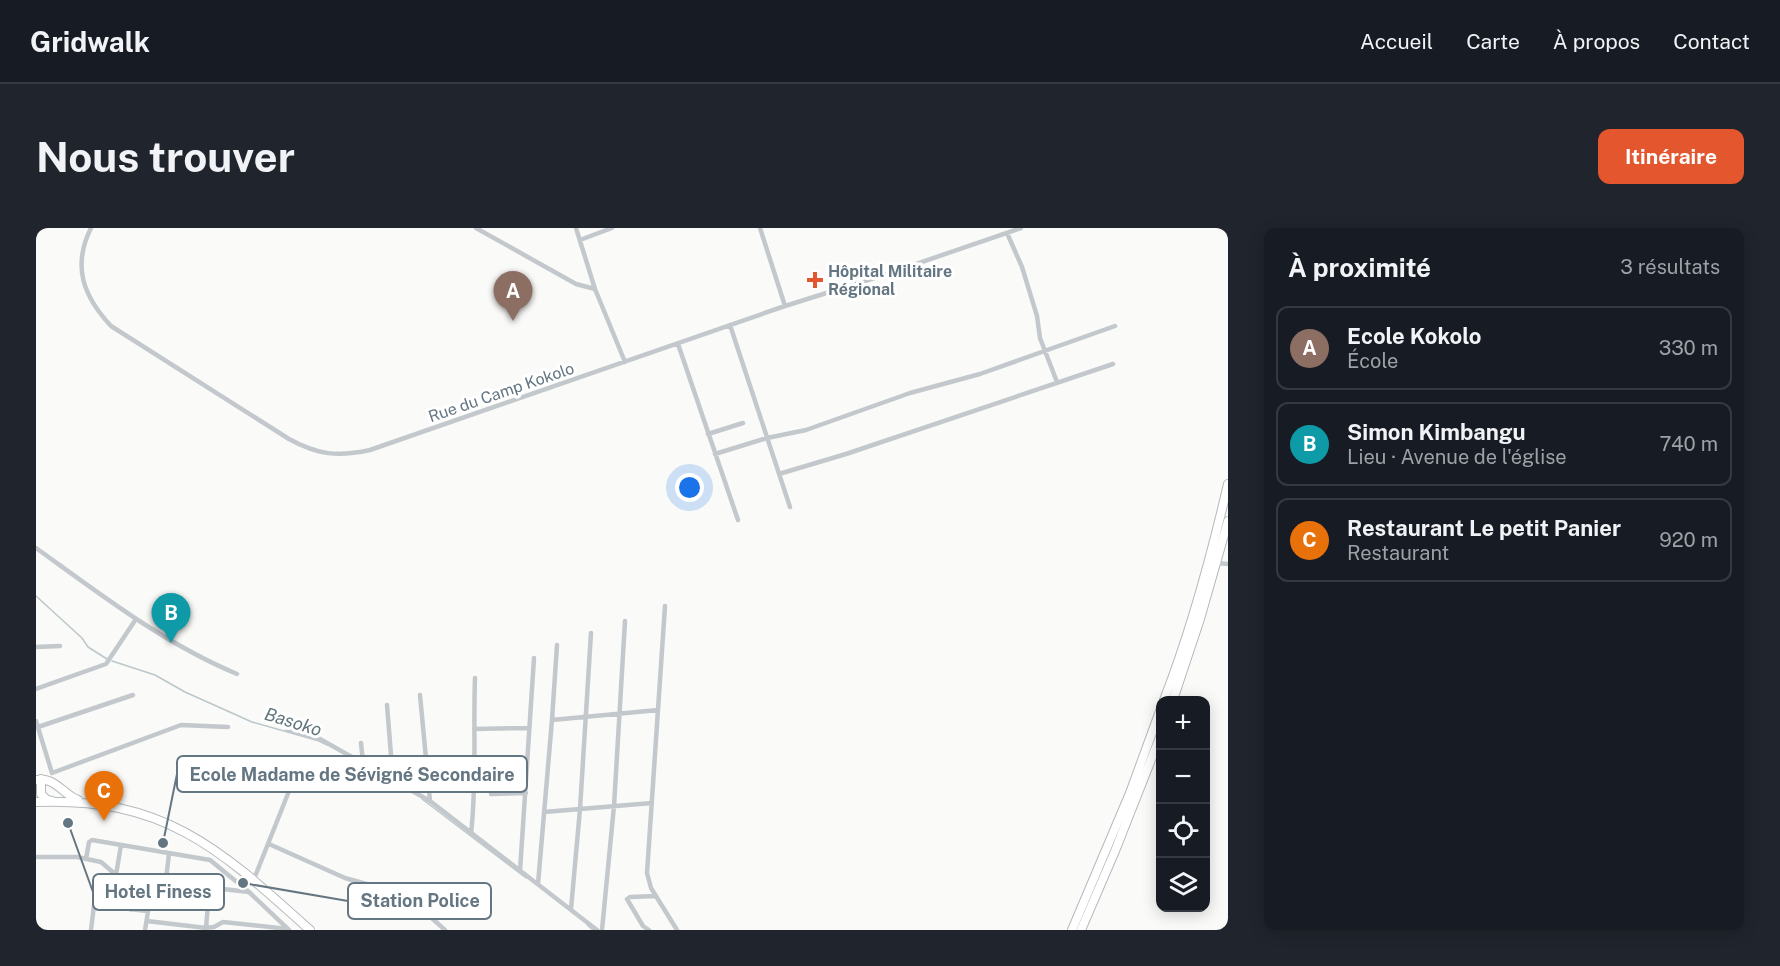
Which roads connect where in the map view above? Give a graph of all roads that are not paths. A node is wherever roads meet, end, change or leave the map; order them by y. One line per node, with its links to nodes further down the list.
1 (91, 228): 15 (street, Rue du Camp Kokolo)
2 (476, 228): 9 (street)
3 (576, 228): 8 (street)
4 (612, 228): 8 (street)
5 (760, 228): 10 (street)
6 (1021, 228): 7 (street, Rue du Camp Kokolo)
7 (1007, 233): 10 (street, Rue du Camp Kokolo); 14 (street)
8 (580, 240): 9 (street)
9 (595, 289): 15 (street)
10 (785, 306): 11 (street, Rue du Camp Kokolo)
11 (730, 325): 13 (street, Rue du Camp Kokolo); 20 (street)
12 (1114, 326): 14 (street)
13 (678, 344): 15 (street, Rue du Camp Kokolo); 19 (street)
14 (1045, 350): 17 (street); 20 (street)
15 (625, 362)
16 (1113, 364): 17 (street)
17 (1057, 382): 22 (street)
18 (743, 423): 19 (street)
19 (708, 434): 21 (street)
20 (767, 438): 21 (street); 22 (street)
21 (715, 454): 25 (street)
22 (779, 474): 24 (street)
23 (1228, 484): 43 (main road)
24 (790, 507)
25 (738, 520)
26 (1228, 521): 28 (main road)
27 (36, 548): 31 (street)
28 (1217, 564): 29 (street); 44 (main road)
29 (1228, 564)
30 (665, 606): 46 (street)
31 (136, 619): 38 (street); 40 (street)
32 (624, 621): 47 (street)
33 (591, 633): 48 (street)
34 (557, 645): 49 (street)
35 (60, 646): 36 (street)
36 (36, 647)
37 (534, 658): 53 (street)
38 (237, 674)
39 (475, 678): 55 (street)
40 (36, 689)
41 (133, 694): 50 (street)
42 (420, 695): 64 (street)
43 (1165, 696)
44 (1174, 696)
45 (387, 705): 60 (street)
46 (658, 710): 47 (street); 68 (street)
47 (619, 713): 48 (street); 69 (street)
48 (585, 717): 49 (street); 70 (street)
49 (552, 720): 71 (street)
50 (37, 724): 61 (street)
51 (1156, 724): 101 (main road)
52 (228, 727): 61 (street)
53 (528, 728): 55 (street); 62 (street)
54 (287, 729): 58 (street)
55 (474, 729): 72 (street)
56 (362, 743): 58 (street)
57 (1156, 750): 102 (main road)
58 (363, 762): 60 (street)
59 (297, 771): 74 (street)
60 (393, 780): 64 (street)
61 (42, 782): 66 (main road); 67 (main road)
62 (526, 793): 63 (street); 78 (street)
63 (491, 794)
64 (430, 801): 72 (street)
65 (36, 802): 66 (main road)
66 (54, 802): 67 (main road)
67 (82, 802): 80 (main road)
68 (652, 804): 69 (street); 87 (street)
69 (614, 806): 70 (street); 98 (street)
70 (580, 809): 71 (street); 88 (street)
71 (544, 812): 81 (street)
72 (471, 834): 78 (street)
73 (121, 844): 75 (street); 77 (street); 79 (street)
74 (268, 844): 80 (street); 97 (street)
75 (169, 854): 84 (street); 86 (street)
76 (36, 857): 77 (street)
77 (86, 859): 79 (street)
78 (520, 871): 81 (street)
79 (116, 875): 82 (street)
80 (254, 879): 96 (main road)
81 (538, 884): 88 (street)
82 (129, 886): 83 (street); 89 (street)
83 (152, 887): 84 (street); 90 (street)
84 (165, 888): 85 (street)
85 (209, 892): 86 (street); 92 (street)
86 (249, 892): 95 (street)
87 (656, 896): 99 (street); 100 (street)
88 (571, 909): 98 (street)
89 (130, 910): 90 (street); 93 (street)
90 (147, 911): 91 (street)
91 (147, 921): 92 (street); 94 (street)
92 (206, 928): 95 (street)
93 (91, 930)
94 (145, 930)
95 (289, 930)
96 (310, 930)
97 (445, 930)
98 (600, 930)
99 (649, 930)
100 (677, 930)
101 (1072, 930)
102 (1080, 930)

